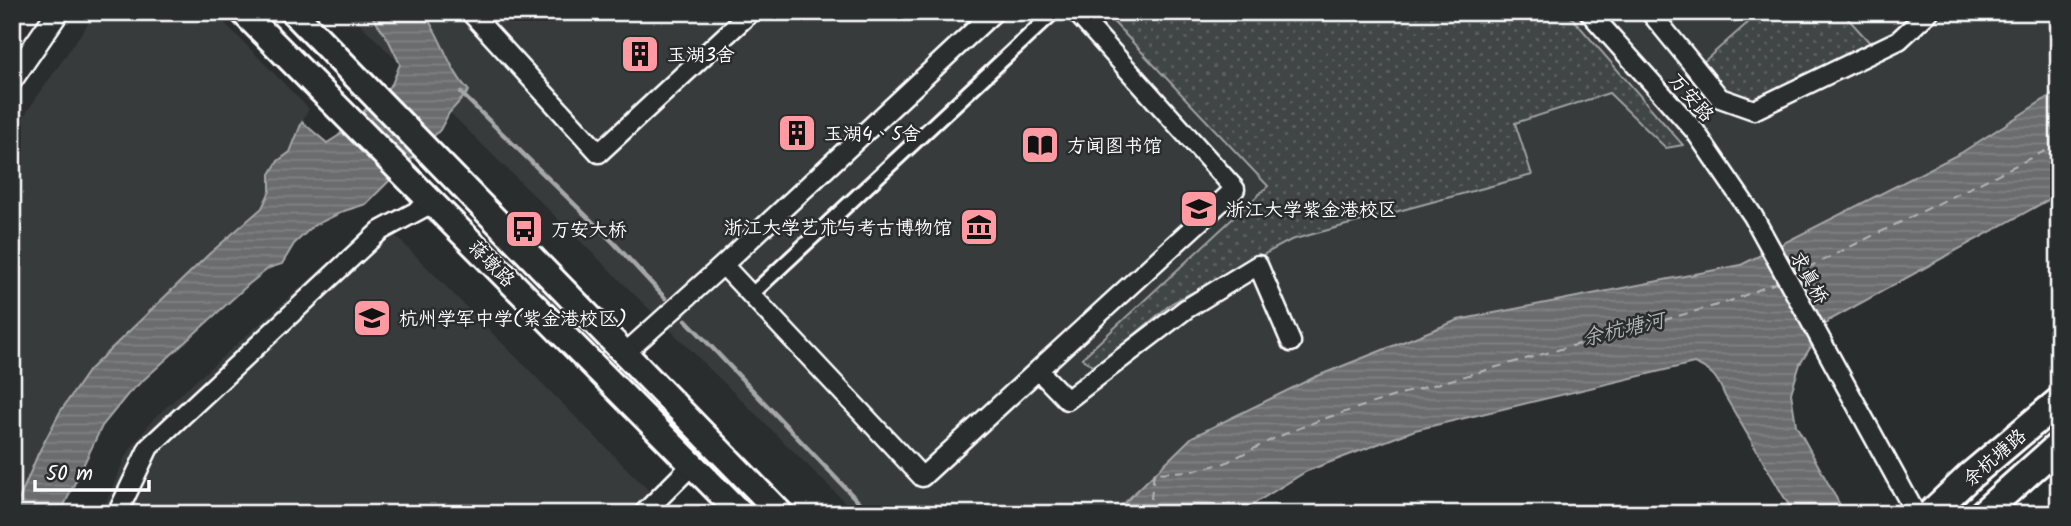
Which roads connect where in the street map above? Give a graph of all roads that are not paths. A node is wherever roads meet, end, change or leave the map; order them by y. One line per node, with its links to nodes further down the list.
1 (58, 12): 12 (street)
2 (243, 12): 13 (main road, 蒋墩路)
3 (293, 12): 18 (main road, 蒋墩路)
4 (751, 12): 11 (street)
5 (993, 12): 15 (street)
6 (1054, 12): 16 (street)
7 (1076, 12): 19 (street)
8 (1650, 12): 9 (street)
9 (1929, 12)
10 (1594, 14): 14 (street, 万安路)
11 (477, 15)
12 (12, 79)
13 (425, 195): 22 (main road, 蒋墩路); 23 (street)
14 (1753, 216): 27 (street, 求真桥)
15 (723, 265): 16 (street); 18 (street)
16 (751, 295): 19 (street)
17 (1291, 342): 19 (street)
18 (624, 354): 26 (main road, 蒋墩路)
19 (1038, 370)
20 (2059, 401): 28 (main road, 余杭塘路)
21 (2059, 445): 29 (main road, 余杭塘路)
22 (692, 464): 24 (street); 25 (main road, 蒋墩路)
23 (117, 514)
24 (643, 514)
25 (741, 514)
26 (781, 514)
27 (1916, 514)
28 (1930, 514)
29 (1982, 514)

